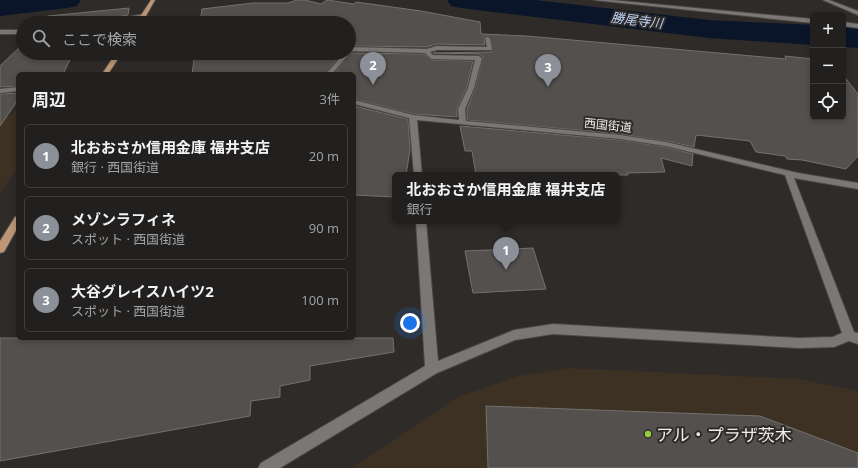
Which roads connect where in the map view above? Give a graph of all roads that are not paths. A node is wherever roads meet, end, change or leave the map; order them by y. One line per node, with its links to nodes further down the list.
1 (596, 0): 6 (street)
2 (824, 0): 4 (street)
3 (152, 2): 5 (main road)
4 (858, 14)
5 (144, 16)
6 (810, 21)
7 (846, 24): 8 (street)
8 (858, 26)
9 (0, 32): 10 (street)
10 (16, 32)
11 (487, 38): 12 (street)
12 (427, 50): 13 (street); 22 (street)
13 (356, 51)
14 (114, 60): 16 (main road)
15 (341, 60): 17 (street)
16 (106, 72)
17 (331, 72)
18 (16, 89): 19 (street)
19 (0, 91)
20 (356, 103): 21 (street, 西国街道)
21 (413, 117): 22 (street, 西国街道); 23 (street)
22 (463, 123): 24 (street, 西国街道)
23 (418, 172)
24 (788, 173): 25 (street, 西国街道); 29 (street)
25 (858, 186)
26 (16, 222): 28 (main road)
27 (421, 224): 30 (street)
28 (0, 249)
29 (854, 337): 30 (street)
30 (432, 369): 31 (street)
31 (266, 468)

